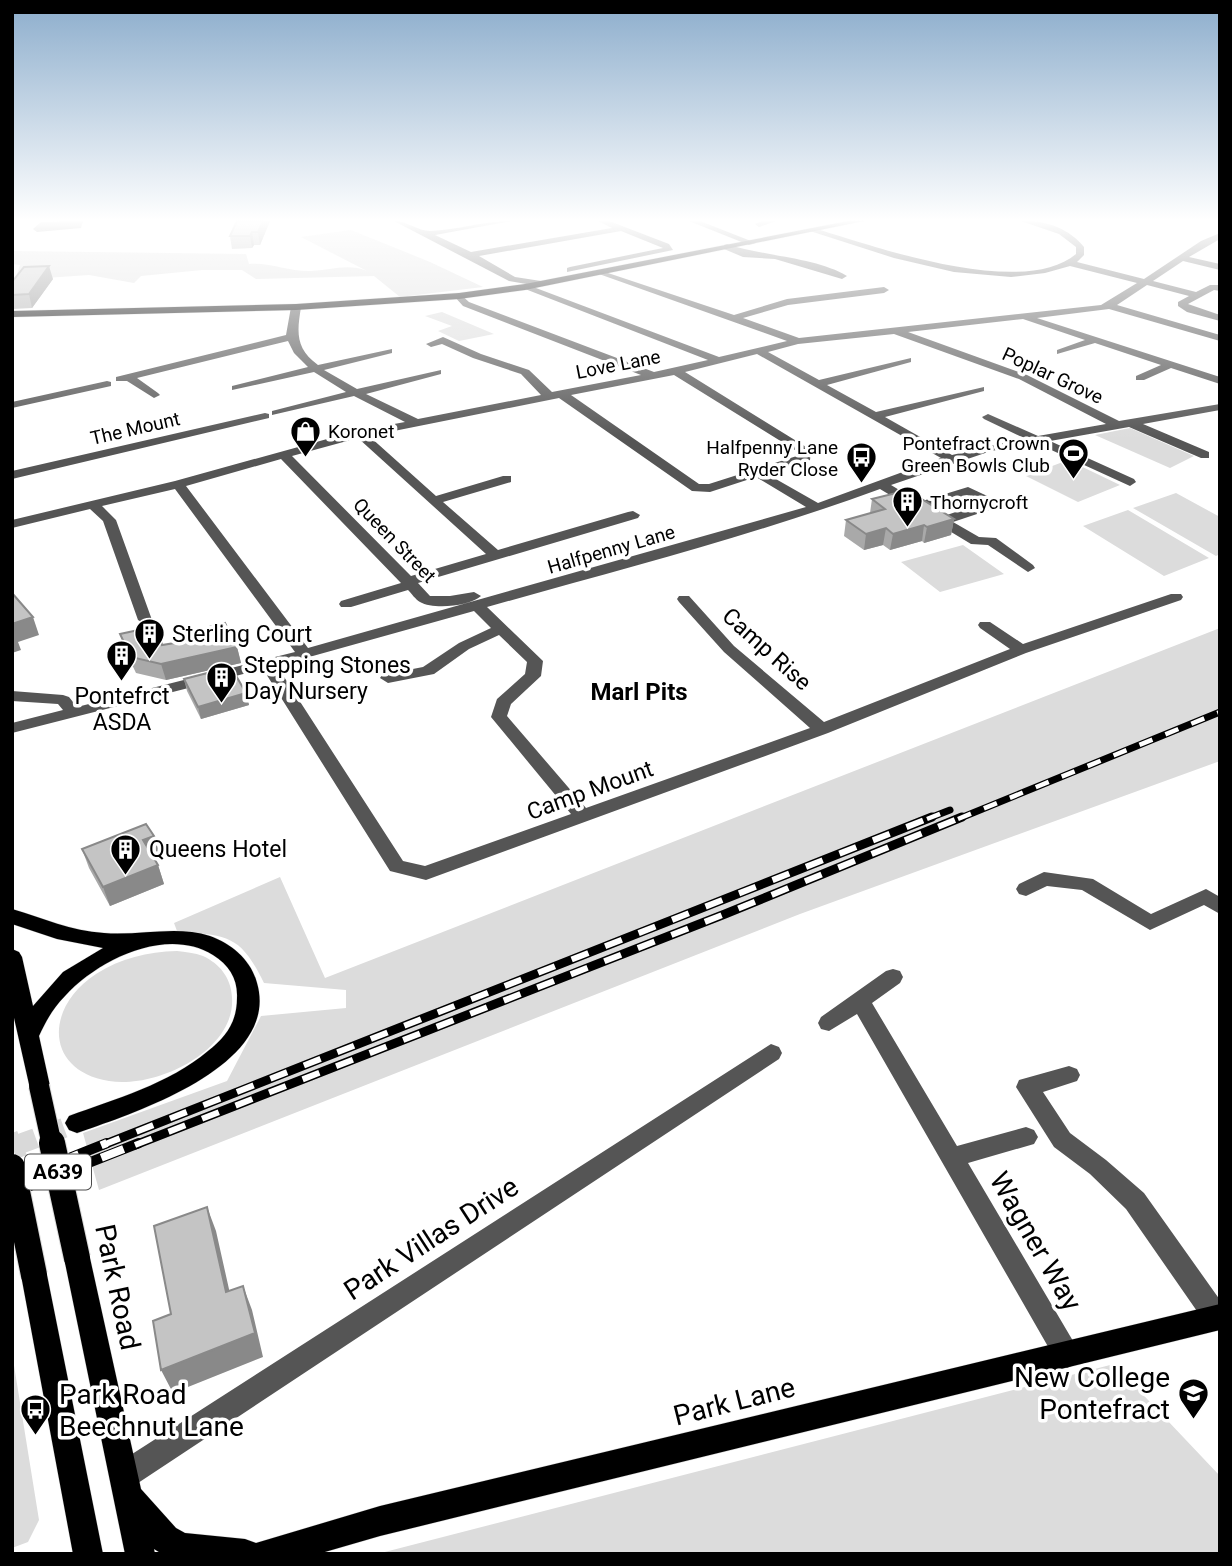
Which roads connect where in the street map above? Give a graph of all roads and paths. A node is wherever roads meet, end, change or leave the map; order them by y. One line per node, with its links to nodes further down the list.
1 (475, 294): 8 (main road)
2 (544, 294): 24 (street)
3 (665, 294): 13 (street)
4 (851, 294): 13 (street)
5 (1128, 294): 9 (street, Love Lane)
6 (1193, 294): 7 (street)
7 (1197, 295): 14 (street)
8 (459, 296): 10 (main road); 30 (street)
9 (1110, 306): 12 (street, Love Lane); 17 (street)
10 (296, 307): 11 (main road); 16 (street)
11 (12, 314)
12 (1026, 317): 15 (street, Love Lane); 19 (street)
13 (734, 318): 18 (street)
14 (1220, 318)
15 (894, 330): 18 (street, Love Lane); 45 (street, Poplar Grove)
16 (291, 337): 27 (street); 39 (street)
17 (1220, 338)
18 (798, 341): 22 (street, Love Lane)
19 (1092, 341): 23 (street); 26 (street)
20 (431, 344): 38 (street)
21 (388, 351): 27 (street)
22 (759, 351): 24 (street, Love Lane); 34 (street)
23 (1062, 352)
24 (720, 360): 28 (street, Love Lane)
25 (907, 360): 34 (street)
26 (1170, 365): 31 (street); 32 (street)
27 (314, 369): 35 (street); 37 (street)
28 (676, 371): 30 (street, Love Lane); 51 (street)
29 (437, 372): 37 (street, The Mount)
30 (652, 375): 38 (street, Love Lane)
31 (1140, 378)
32 (1220, 381)
33 (107, 384): 40 (street)
34 (817, 384): 42 (street)
35 (236, 388)
36 (980, 389): 42 (street)
37 (357, 392): 44 (street); 52 (street, The Mount)
38 (554, 394): 44 (street, Love Lane); 51 (street)
39 (154, 395)
40 (12, 405)
41 (1220, 407): 45 (street, Halfpenny Lane)
42 (875, 416): 50 (street)
43 (988, 417): 47 (street)
44 (415, 422): 46 (street, Love Lane)
45 (1123, 424): 47 (street, Halfpenny Lane); 49 (street, Poplar Grove)
46 (360, 434): 48 (street, Love Lane); 57 (street)
47 (1034, 439): 50 (street, Halfpenny Lane); 54 (street)
48 (284, 455): 55 (street, Love Lane); 66 (street, Queen Street)
49 (1205, 455)
50 (951, 459): 56 (street, Halfpenny Lane)
51 (757, 473): 60 (street)
52 (12, 475)
53 (507, 480): 57 (street)
54 (1130, 482)
55 (178, 484): 58 (street, Love Lane); 76 (street)
56 (882, 485): 59 (street); 60 (street, Halfpenny Lane)
57 (435, 500): 64 (street)
58 (93, 505): 63 (street, Love Lane); 72 (street)
59 (919, 506): 62 (street); 62 (street)
60 (817, 508): 67 (street, Halfpenny Lane)
61 (633, 515): 64 (street)
62 (943, 521): 65 (street)
63 (12, 524)
64 (495, 555): 66 (street)
65 (1028, 568)
66 (411, 583): 67 (street, Queen Street); 70 (street)
67 (539, 589): 71 (street, Halfpenny Lane)
68 (1176, 597): 75 (street, Camp Mount)
69 (684, 599): 82 (street, Camp Rise)
70 (346, 604)
71 (477, 606): 74 (street); 76 (street, Halfpenny Lane)
72 (145, 620)
73 (985, 625): 75 (street)
74 (500, 629): 78 (street); 83 (street)
75 (1021, 650): 82 (street, Camp Mount)
76 (304, 654): 77 (street, Halfpenny Lane)
77 (267, 663): 80 (street, Halfpenny Lane); 83 (street, Camp Mount)
78 (388, 678)
79 (12, 696): 80 (street)
80 (75, 713): 81 (street, Halfpenny Lane)
81 (12, 729)
82 (822, 729): 83 (street, Camp Mount)
83 (584, 817)
84 (1026, 889): 85 (street)
85 (1220, 907)
86 (12, 916): 87 (main road)
87 (135, 942): 92 (main road); 95 (main road)
88 (12, 957): 92 (main road, A639)
89 (893, 977): 90 (street)
90 (860, 1001): 91 (street); 97 (street, Wagner Way)
91 (829, 1023)
92 (29, 1035): 101 (main road, Park Road / A639, bridge)
93 (771, 1052): 101 (street, Park Villas Drive)
94 (1069, 1074): 99 (street)
95 (77, 1123)
96 (1026, 1137): 97 (street, Wagner Way)
97 (953, 1157): 100 (street, Wagner Way)
98 (12, 1167): 103 (main road, A639, bridge)
99 (1219, 1317): 100 (main road, Park Lane)
100 (1067, 1355): 102 (main road, Park Lane)
101 (127, 1486): 104 (main road, Park Road); 105 (main road)
102 (292, 1550): 106 (main road, Park Lane)
103 (88, 1554)
104 (140, 1554)
105 (245, 1554)
106 (266, 1554)

